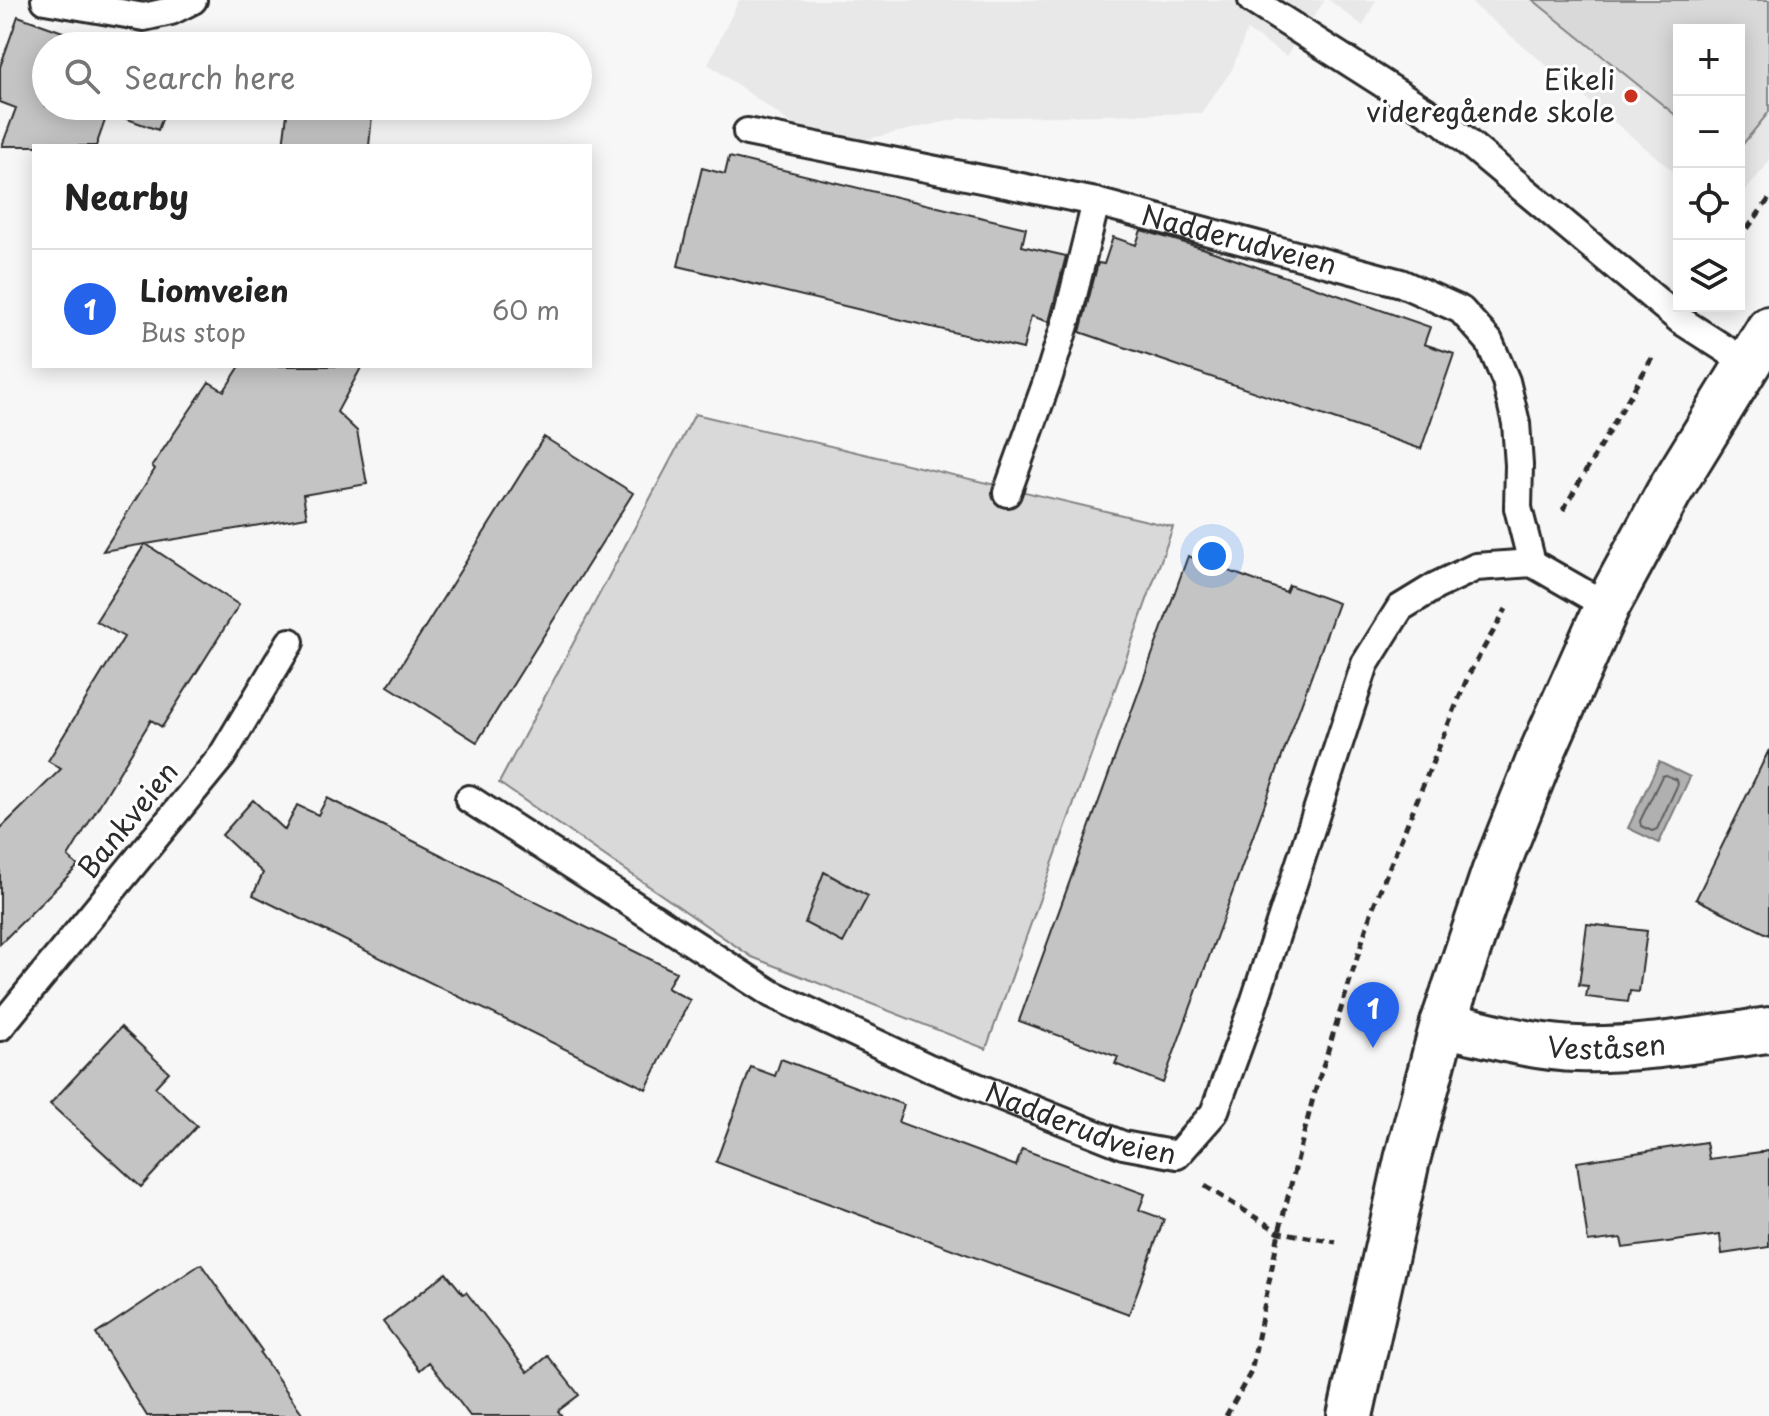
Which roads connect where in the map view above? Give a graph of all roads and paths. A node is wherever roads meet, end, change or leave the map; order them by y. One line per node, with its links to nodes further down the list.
1 (45, 0): 2 (lane)
2 (193, 0)
3 (1252, 0): 8 (lane)
4 (747, 132): 6 (lane, Nadderudveien)
5 (1769, 199): 7 (path)
6 (1096, 202): 10 (lane); 11 (lane, Nadderudveien)
7 (1745, 232)
8 (1680, 320): 9 (lane); 11 (path)
9 (1758, 346): 12 (main road)
10 (1007, 493)
11 (1532, 563): 12 (lane); 18 (lane, Nadderudveien); 19 (path)
12 (1607, 606): 15 (main road)
13 (290, 642): 16 (lane, Bankveien)
14 (469, 799): 18 (lane, Nadderudveien)
15 (1443, 1024): 17 (main road, Veståsen); 22 (main road)
16 (0, 1027)
17 (1769, 1030)
18 (1177, 1155): 19 (path)
19 (1279, 1232): 20 (path); 21 (path)
20 (1339, 1243)
21 (1226, 1416)
22 (1350, 1416)

